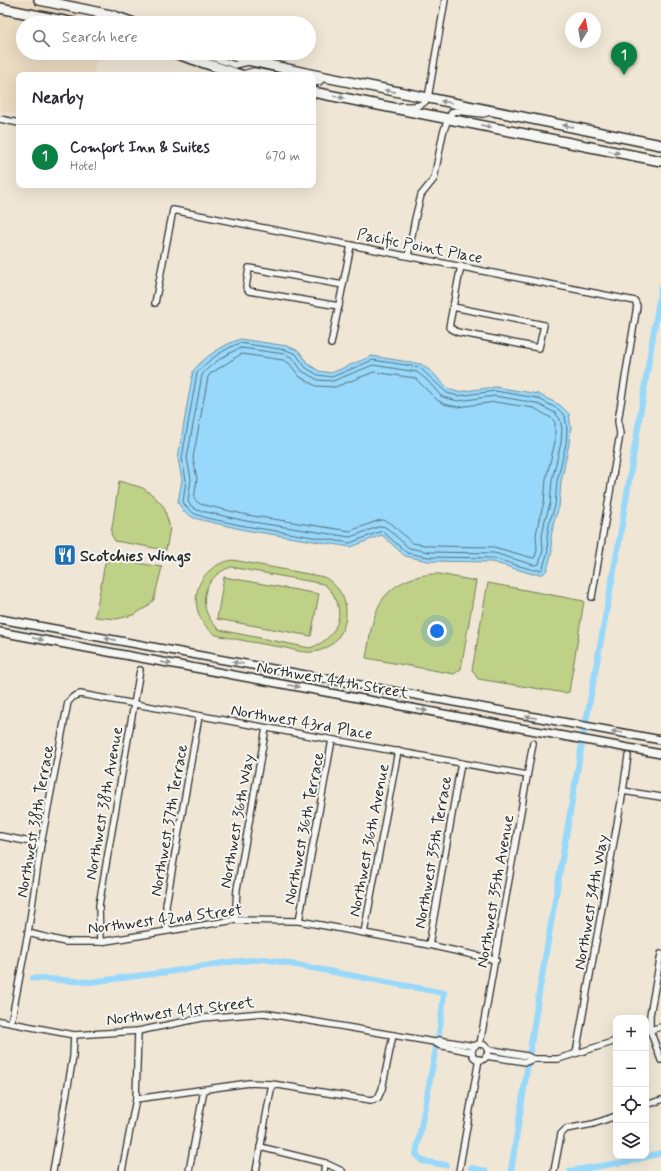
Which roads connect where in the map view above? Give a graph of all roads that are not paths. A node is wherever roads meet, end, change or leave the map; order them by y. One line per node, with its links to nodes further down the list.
1 (40, 0): 5 (highway)
2 (445, 0): 16 (street)
3 (0, 8): 4 (highway)
4 (39, 16)
5 (114, 16)
6 (195, 60): 10 (highway)
7 (222, 60): 9 (street)
8 (248, 60): 9 (highway)
9 (251, 61): 11 (highway)
10 (231, 72)
11 (301, 72)
12 (316, 75): 13 (highway)
13 (324, 77): 14 (street); 16 (highway, one-way to 13)
14 (316, 82)
15 (316, 93): 17 (highway, one-way to 17)
16 (428, 98): 17 (street); 18 (highway, one-way to 16)
17 (389, 107): 20 (highway)
18 (492, 111): 20 (street); 22 (highway, one-way to 18)
19 (0, 119): 21 (street)
20 (448, 119): 23 (highway, one-way to 23); 25 (street)
21 (16, 122)
22 (661, 145)
23 (661, 161)
24 (351, 245): 25 (street, Pacific Point Place); 27 (street); 28 (street, Pacific Point Place)
25 (408, 256): 26 (street, Pacific Point Place)
26 (461, 266): 30 (street); 32 (street, Pacific Point Place)
27 (343, 285): 29 (street); 29 (street)
28 (155, 303)
29 (339, 306): 31 (street)
30 (453, 307): 30 (street)
31 (332, 344)
32 (592, 597)
33 (0, 619): 40 (street, Northwest 44th Street, one-way to 33)
34 (0, 632): 44 (street, Northwest 44th Street, one-way to 44)
35 (140, 670): 37 (street, Northwest 38th Avenue)
36 (73, 696): 37 (street, Northwest 43rd Place); 53 (street, Northwest 38th Terrace)
37 (133, 704): 38 (street, Northwest 43rd Place); 59 (street, Northwest 38th Avenue)
38 (199, 716): 39 (street, Northwest 43rd Place); 56 (street, Northwest 37th Terrace)
39 (266, 728): 41 (street, Northwest 43rd Place); 54 (street, Northwest 36th Way)
40 (636, 736): 42 (street, Northwest 44th Street); 44 (street)
41 (332, 740): 45 (street, Northwest 43rd Place); 55 (street, Northwest 36th Terrace)
42 (661, 740)
43 (533, 743): 49 (street, Northwest 35th Avenue)
44 (633, 749): 46 (street, Northwest 44th Street)
45 (398, 751): 48 (street, Northwest 43rd Place); 58 (street, Northwest 36th Avenue)
46 (661, 754)
47 (628, 756): 50 (street, Northwest 34th Way)
48 (461, 763): 49 (street, Northwest 43rd Place); 60 (street, Northwest 35th Terrace)
49 (527, 775): 62 (street, Northwest 35th Avenue)
50 (623, 791): 51 (street); 75 (street, Northwest 34th Way)
51 (661, 797)
52 (0, 836): 53 (street)
53 (41, 844): 57 (street, Northwest 38th Terrace)
54 (235, 920): 55 (street, Northwest 42nd Street); 56 (street, Northwest 42nd Street)
55 (299, 921): 58 (street, Northwest 42nd Street)
56 (167, 930): 59 (street, Northwest 42nd Street)
57 (28, 933): 59 (street, Northwest 42nd Street); 65 (street, Northwest 38th Terrace)
58 (364, 933): 60 (street, Northwest 42nd Street)
59 (100, 942)
60 (429, 945): 62 (street, Northwest 42nd Street)
61 (661, 954): 64 (street)
62 (496, 960): 73 (street, Northwest 35th Avenue)
63 (0, 1021): 65 (street, Northwest 41st Street)
64 (649, 1022)
65 (11, 1023): 70 (street, Northwest 41st Street)
66 (661, 1027): 67 (street)
67 (649, 1030)
68 (138, 1031): 70 (street, Northwest 41st Street); 71 (street, Northwest 41st Street); 82 (street)
69 (649, 1032): 79 (street)
70 (74, 1035): 89 (street)
71 (393, 1035): 73 (street, Northwest 41st Street); 80 (street)
72 (613, 1042): 75 (street)
73 (475, 1047): 74 (street); 78 (street)
74 (487, 1049): 76 (street); 77 (street)
75 (576, 1054): 77 (street)
76 (486, 1056): 77 (street); 78 (street)
77 (509, 1056)
78 (479, 1059): 95 (street)
79 (661, 1060)
80 (272, 1084): 81 (street); 86 (street)
81 (204, 1090): 82 (street); 91 (street)
82 (136, 1099): 90 (street)
83 (661, 1100): 84 (street)
84 (649, 1104)
85 (613, 1117): 88 (street)
86 (260, 1147): 87 (street); 92 (street)
87 (325, 1163): 93 (street); 94 (street)
88 (555, 1170)
89 (53, 1171)
90 (122, 1171)
91 (189, 1171)
92 (256, 1171)
93 (324, 1171)
94 (342, 1171)
95 (459, 1171)

